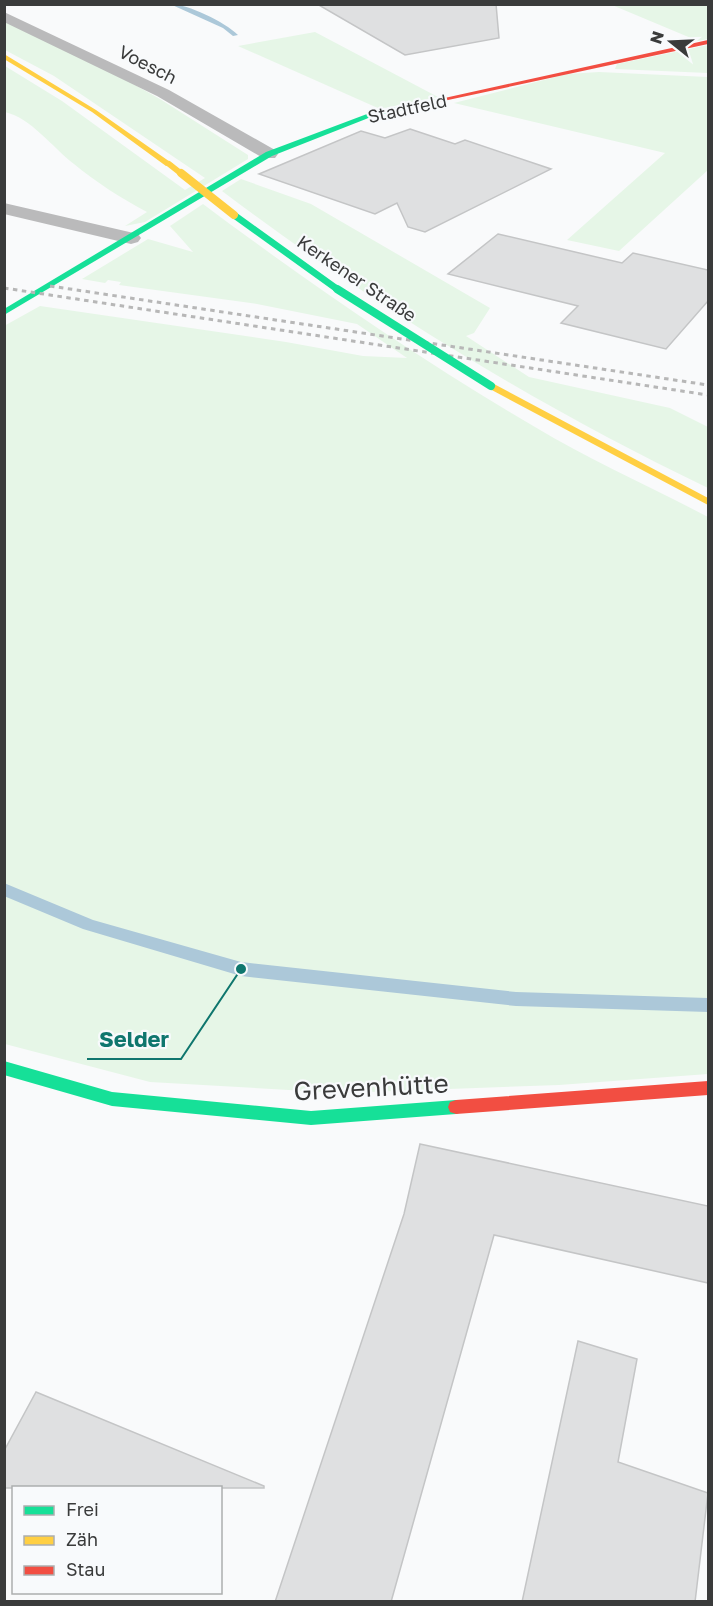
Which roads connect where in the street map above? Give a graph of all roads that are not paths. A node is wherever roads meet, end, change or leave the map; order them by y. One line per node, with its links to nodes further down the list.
1 (4, 16): 4 (street, Voesch)
2 (708, 42): 4 (street, Stadtfeld)
3 (4, 56): 8 (street, Kerkener Straße, bridge)
4 (269, 154): 6 (street, Stadtfeld)
5 (4, 208): 6 (street)
6 (130, 238): 7 (street, Stadtfeld)
7 (4, 313)
8 (708, 502)
9 (4, 1068): 10 (street, Grevenhütte)
10 (708, 1089)

